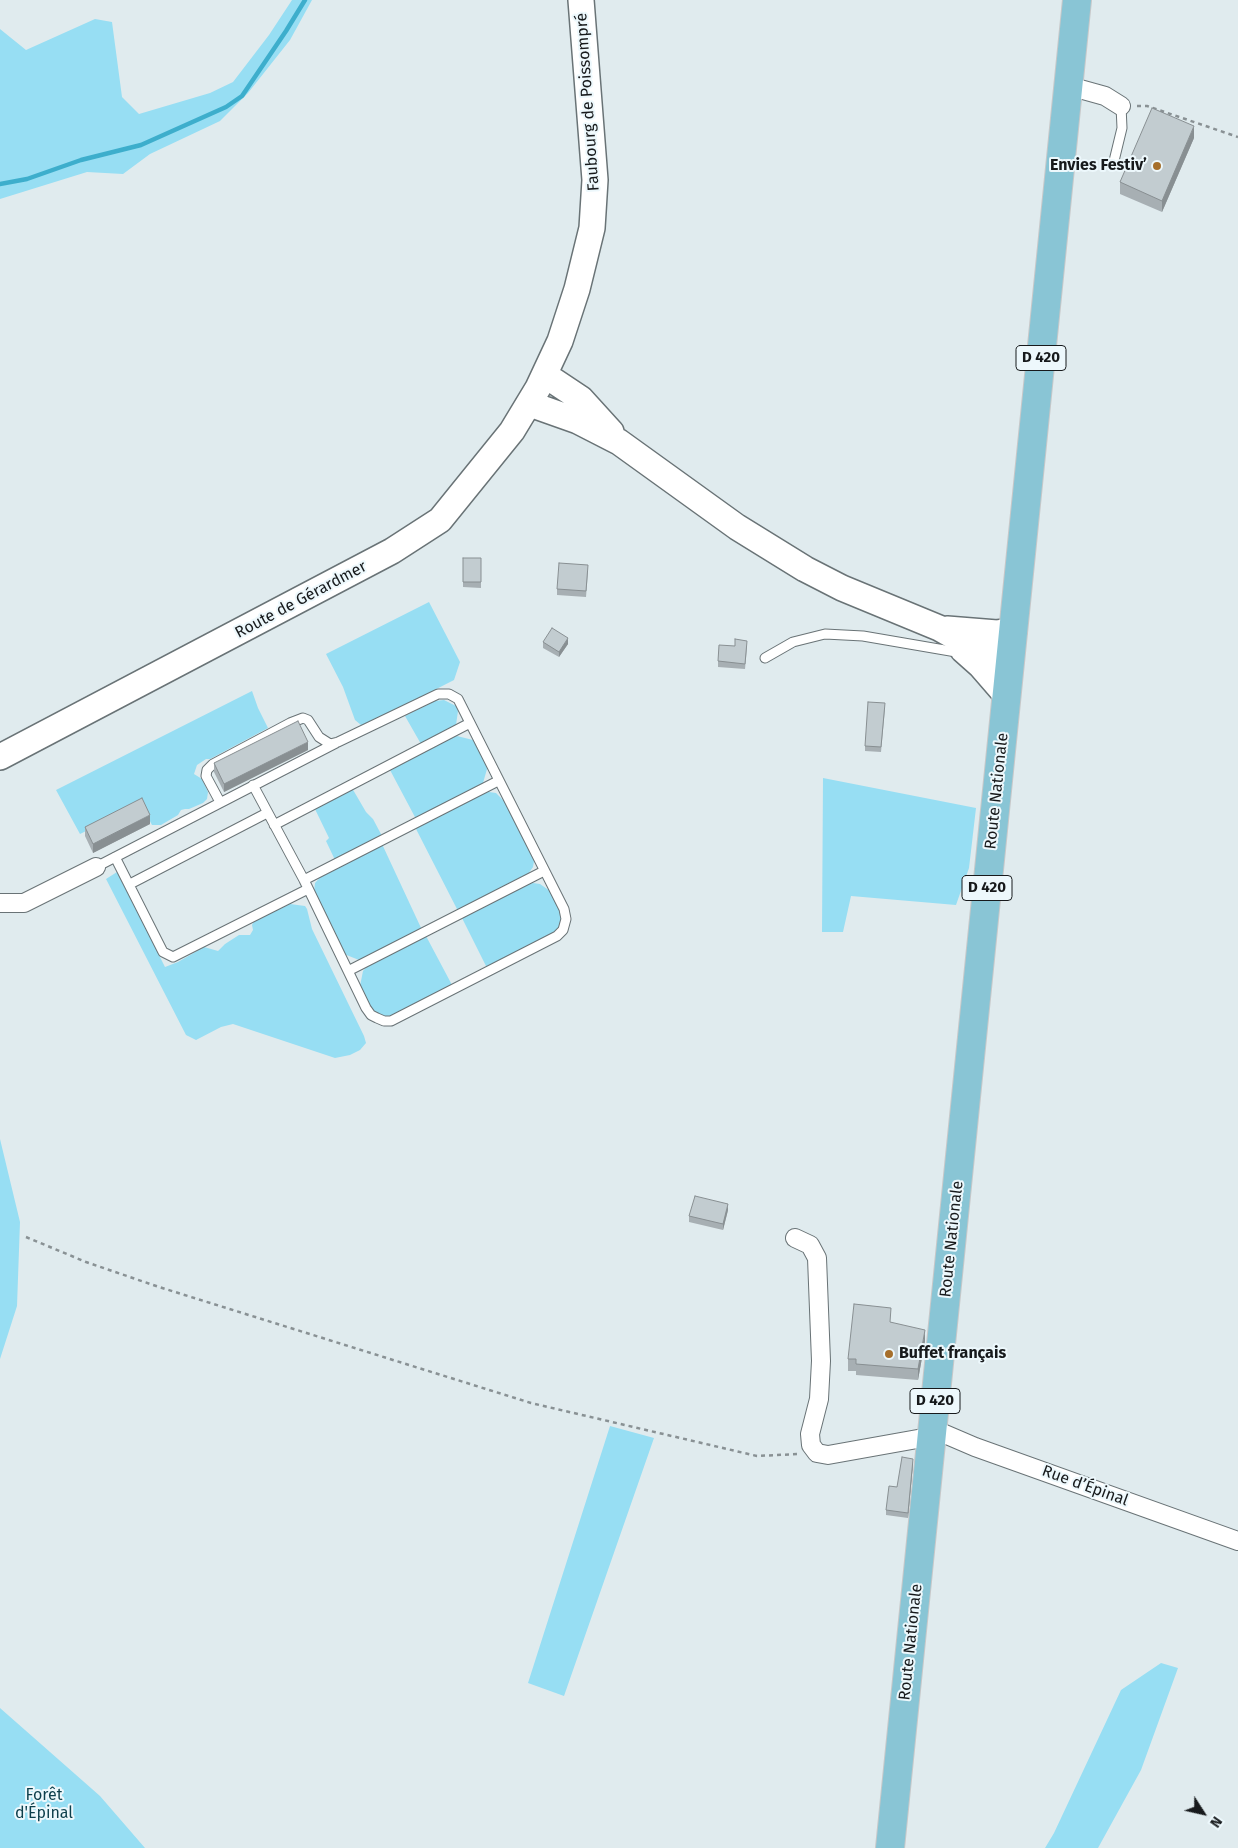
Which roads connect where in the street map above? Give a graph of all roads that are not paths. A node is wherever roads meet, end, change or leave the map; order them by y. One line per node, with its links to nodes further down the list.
1 (581, 0): 6 (main road, Faubourg de Poissompré)
2 (1077, 0): 3 (main road, D 420)
3 (1069, 86): 4 (street); 10 (main road, D 420)
4 (1121, 106): 5 (lane)
5 (1113, 166)
6 (545, 375): 7 (main road, Route de Gérardmer); 8 (main road)
7 (530, 404): 8 (main road); 17 (main road, Route de Gérardmer)
8 (619, 442): 9 (main road)
9 (939, 628): 10 (main road); 11 (main road); 12 (main road)
10 (1014, 630): 12 (main road, Route Nationale / D 420)
11 (967, 654): 13 (lane); 14 (main road)
12 (1011, 657): 14 (main road, Route Nationale / D 420)
13 (765, 658)
14 (1007, 696): 32 (main road, Route Nationale / D 420)
15 (470, 724): 16 (lane); 18 (lane); 22 (lane)
16 (338, 742): 19 (lane); 20 (lane)
17 (0, 757)
18 (498, 781): 25 (lane); 26 (lane)
19 (253, 785): 20 (lane); 21 (lane)
20 (220, 802): 23 (lane)
21 (267, 813): 22 (lane); 27 (lane)
22 (274, 825): 26 (lane)
23 (115, 857): 24 (lane); 27 (lane)
24 (96, 867): 29 (street)
25 (544, 871): 30 (lane); 30 (lane)
26 (304, 880): 28 (lane)
27 (130, 884): 28 (lane)
28 (308, 889): 30 (lane)
29 (0, 903)
30 (348, 971)
31 (795, 1238): 32 (street)
32 (932, 1433): 33 (street, Rue d’Épinal); 34 (main road, Route Nationale / D 420)
33 (1238, 1541)
34 (890, 1848)

